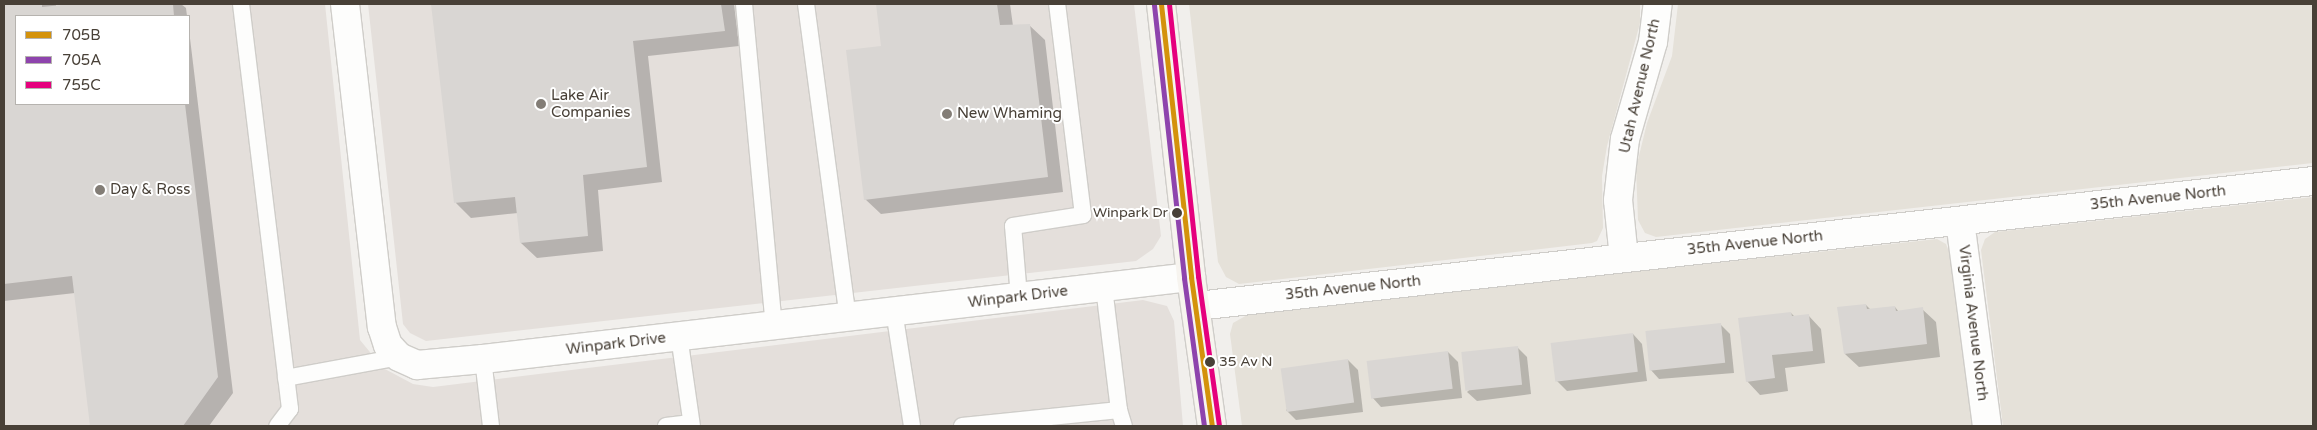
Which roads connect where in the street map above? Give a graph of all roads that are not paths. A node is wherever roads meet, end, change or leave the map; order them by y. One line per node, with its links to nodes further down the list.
1 (241, 4): 21 (lane)
2 (345, 4): 19 (street)
3 (744, 4): 17 (lane)
4 (806, 4): 16 (lane)
5 (1057, 4): 13 (lane)
6 (1161, 4): 11 (main road)
7 (1658, 4): 10 (street, Utah Avenue North)
8 (2313, 181): 9 (street, 35th Avenue North)
9 (1960, 221): 10 (street, 35th Avenue North); 31 (street, Virginia Avenue North)
10 (1624, 258): 14 (street, 35th Avenue North)
11 (1192, 277): 12 (street, Winpark Drive); 14 (main road)
12 (1104, 287): 13 (street, Winpark Drive); 22 (lane)
13 (1020, 297): 15 (street, Winpark Drive)
14 (1197, 306): 30 (main road)
15 (894, 311): 16 (street, Winpark Drive); 27 (lane)
16 (848, 316): 17 (street, Winpark Drive)
17 (774, 325): 18 (street, Winpark Drive)
18 (679, 336): 20 (street, Winpark Drive); 23 (lane)
19 (400, 357): 20 (street, Winpark Drive); 21 (lane)
20 (483, 359): 25 (lane)
21 (286, 378): 24 (lane)
22 (1119, 410): 28 (lane); 29 (lane)
23 (692, 425): 26 (lane)
24 (277, 426)
25 (491, 426)
26 (666, 426)
27 (912, 426)
28 (962, 426)
29 (1124, 426)
30 (1212, 426)
31 (1987, 426)

